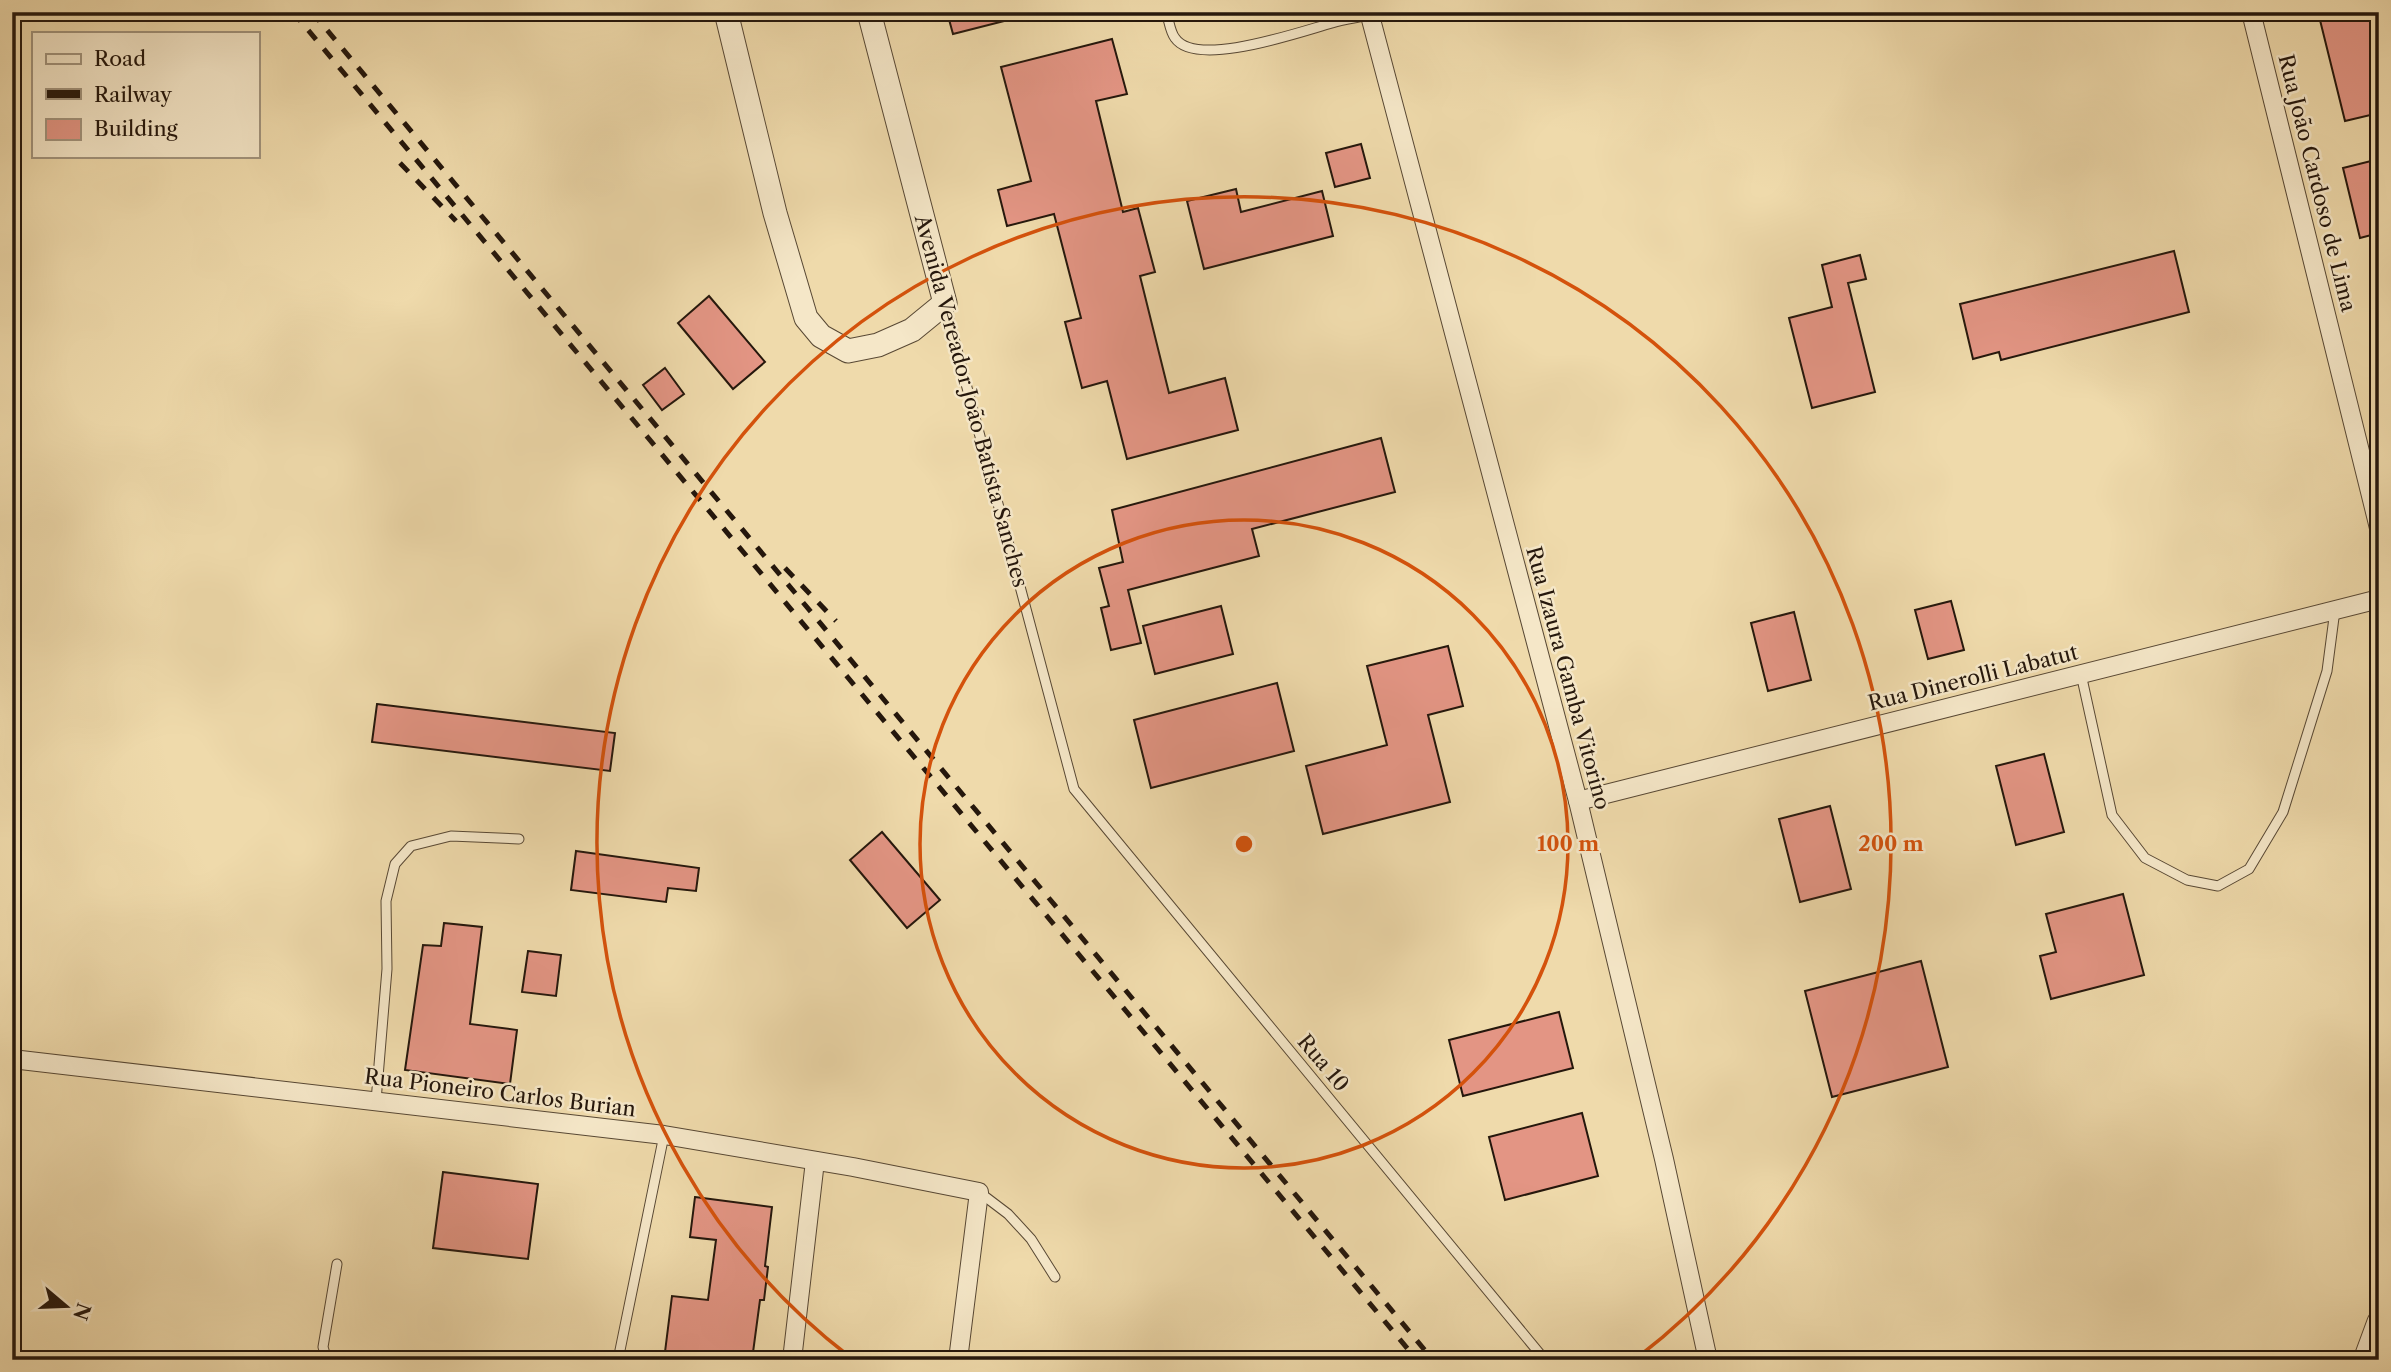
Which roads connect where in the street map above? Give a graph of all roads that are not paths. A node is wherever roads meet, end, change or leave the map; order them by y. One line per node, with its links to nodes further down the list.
1 (726, 12): 6 (street)
2 (869, 12): 6 (street, Avenida Vereador João Batista Sanches)
3 (1166, 12): 5 (lane)
4 (2251, 12): 7 (street, Rua João Cardoso de Lima)
5 (1370, 14): 12 (street, Rua Izaura Gamba Vitorino)
6 (944, 303): 11 (lane, Avenida Vereador João Batista Sanches)
7 (2379, 528)
8 (2379, 599): 9 (street, Rua Dinerolli Labatut)
9 (2335, 610): 10 (street, Rua Dinerolli Labatut); 10 (lane)
10 (2081, 674): 12 (street, Rua Dinerolli Labatut)
11 (1074, 789): 26 (lane, Rua 10)
12 (1578, 801): 27 (street, Rua Izaura Gamba Vitorino)
13 (519, 839): 15 (lane)
14 (12, 1059): 15 (street, Rua Pioneiro Carlos Burian)
15 (376, 1101): 16 (street, Rua Pioneiro Carlos Burian)
16 (664, 1135): 17 (street, Rua Pioneiro Carlos Burian); 23 (lane)
17 (815, 1161): 18 (street, Rua Pioneiro Carlos Burian); 24 (street)
18 (979, 1192): 20 (lane); 25 (street)
19 (337, 1264): 22 (lane)
20 (1055, 1277)
21 (2379, 1322): 28 (street)
22 (327, 1360)
23 (618, 1360)
24 (792, 1360)
25 (958, 1360)
26 (1545, 1360)
27 (1708, 1360)
28 (2365, 1360)

